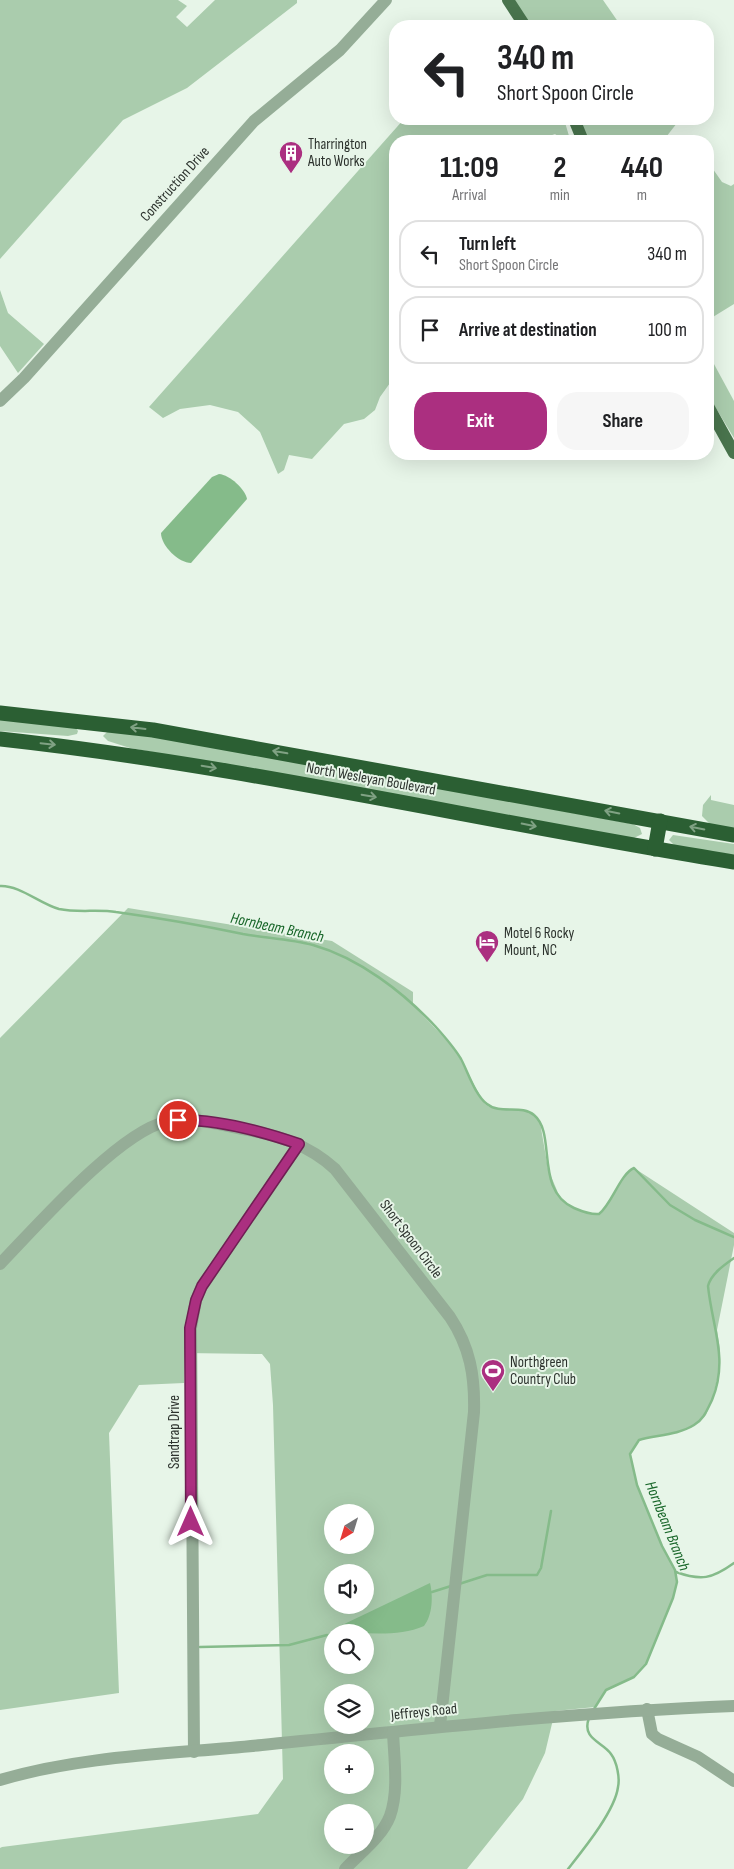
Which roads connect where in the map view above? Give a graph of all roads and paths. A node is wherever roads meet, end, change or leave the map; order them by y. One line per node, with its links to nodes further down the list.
1 (386, 0): 4 (street, Construction Drive)
2 (508, 0): 3 (main road)
3 (521, 20)
4 (0, 401)
5 (714, 417): 6 (main road)
6 (734, 453)
7 (0, 713): 8 (highway, North Wesleyan Boulevard)
8 (91, 722): 10 (highway); 11 (highway, North Wesleyan Boulevard, one-way to 8)
9 (0, 739): 10 (highway, North Wesleyan Boulevard, one-way to 10)
10 (87, 748): 13 (highway, North Wesleyan Boulevard, one-way to 13)
11 (660, 821): 12 (highway, North Wesleyan Boulevard, one-way to 11); 13 (highway)
12 (734, 835)
13 (655, 849): 14 (highway, North Wesleyan Boulevard)
14 (734, 862)
15 (299, 1144): 16 (street, Short Spoon Circle); 19 (street, Short Spoon Circle); 21 (street, Sandtrap Drive)
16 (0, 1264)
17 (734, 1706): 18 (street, Jeffreys Road)
18 (647, 1709): 19 (street, Jeffreys Road); 23 (street)
19 (440, 1726): 20 (street, Jeffreys Road)
20 (393, 1732): 21 (street, Jeffreys Road); 24 (street)
21 (194, 1752): 22 (street, Jeffreys Road)
22 (0, 1780)
23 (734, 1781)
24 (345, 1869)

